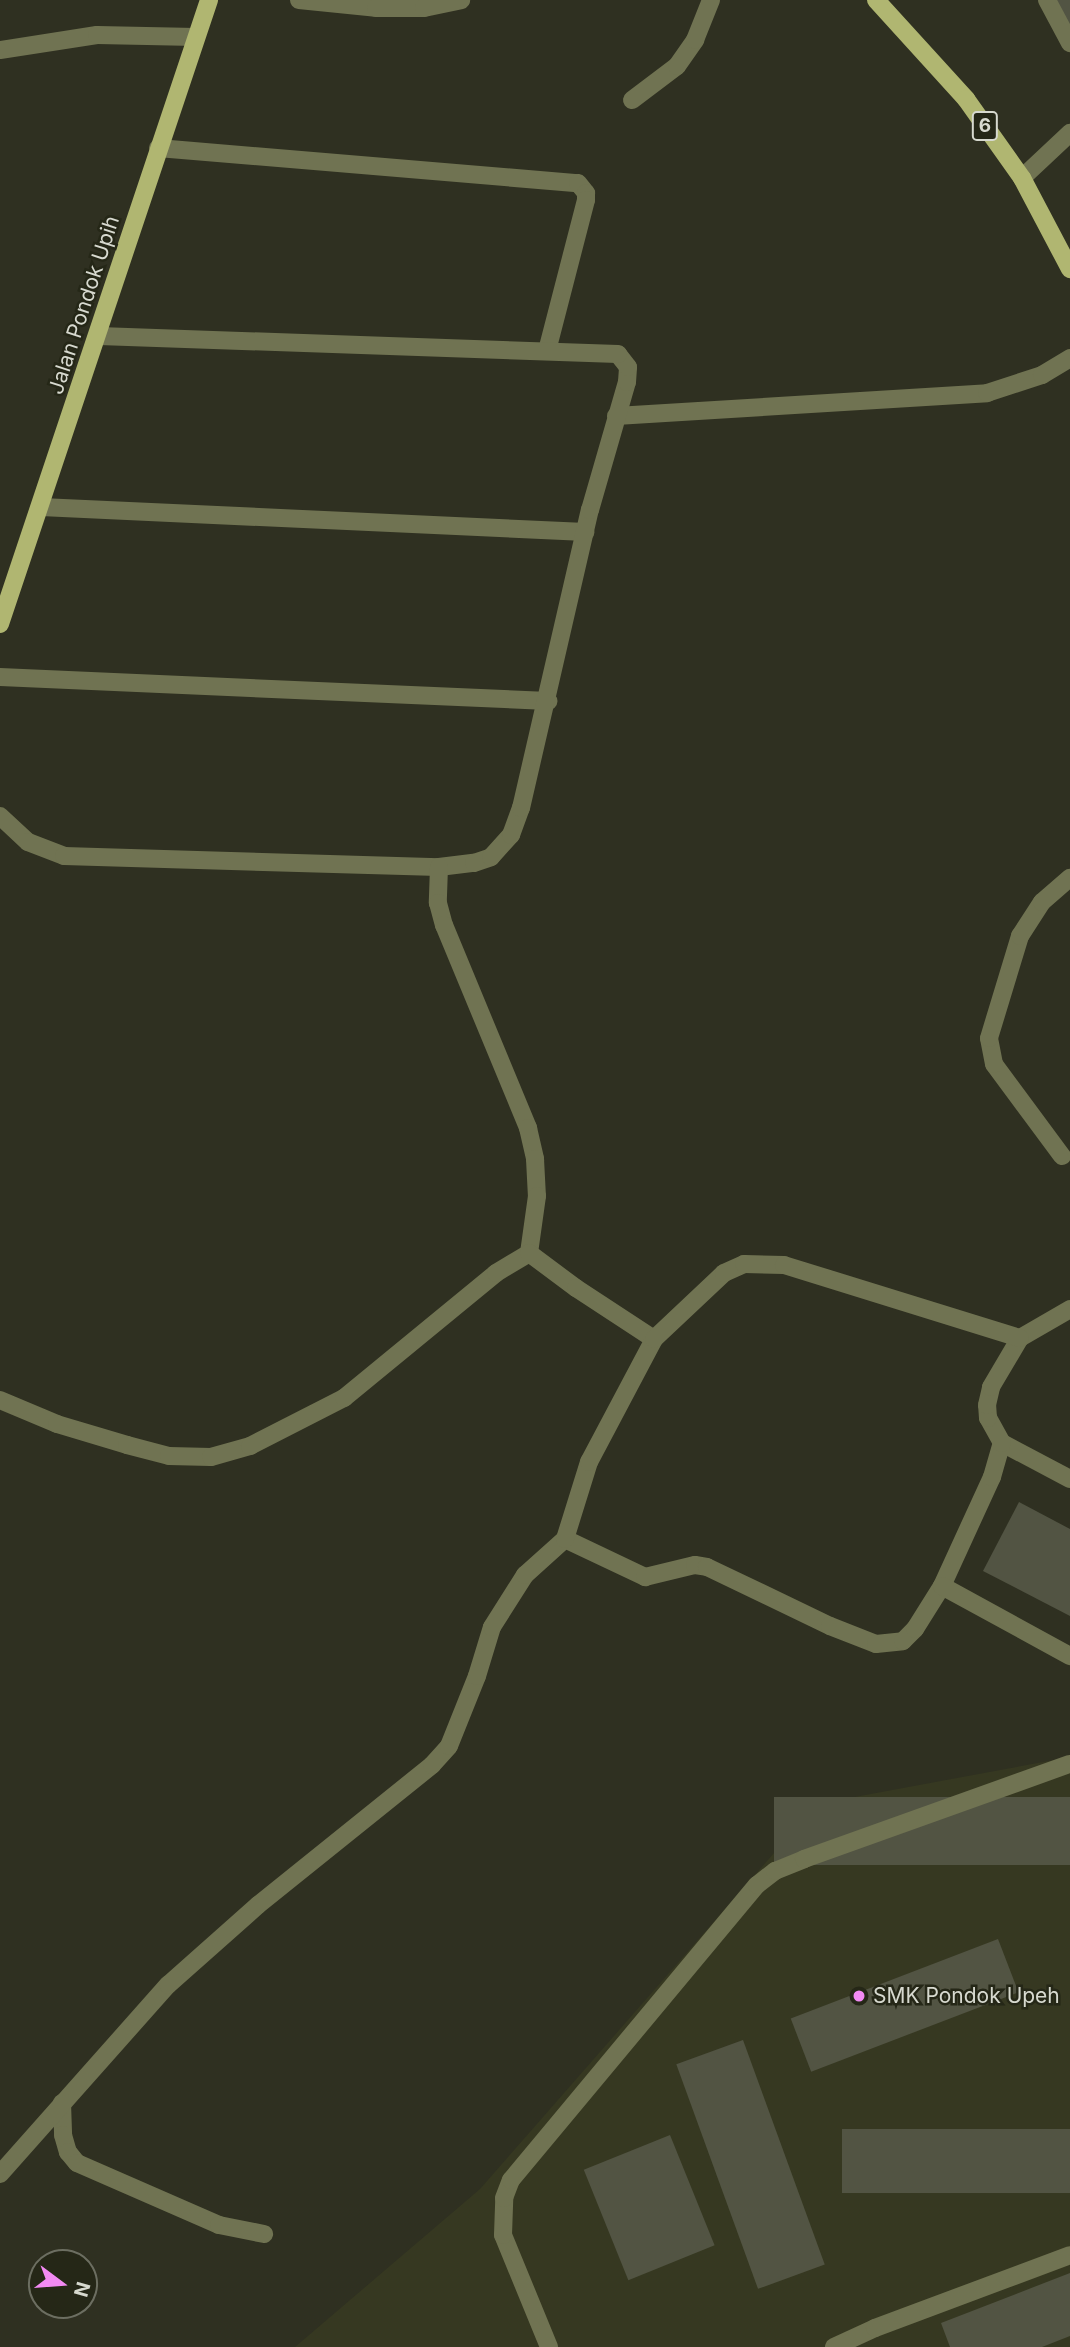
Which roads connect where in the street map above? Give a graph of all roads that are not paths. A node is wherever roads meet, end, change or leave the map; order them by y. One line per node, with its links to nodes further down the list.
1 (209, 0): 7 (main road, Jalan Pondok Upih)
2 (299, 0): 3 (street)
3 (461, 0)
4 (711, 0): 10 (street)
5 (876, 0): 13 (main road, 6)
6 (1047, 0): 8 (street)
7 (196, 37): 9 (street); 12 (main road, Jalan Pondok Upih)
8 (1070, 43)
9 (0, 50)
10 (632, 100)
11 (1070, 133): 13 (street)
12 (158, 148): 15 (main road, Jalan Pondok Upih); 16 (street)
13 (1022, 178): 14 (main road, 6)
14 (1070, 269)
15 (99, 336): 16 (street); 19 (main road, Jalan Pondok Upih)
16 (547, 352): 18 (street)
17 (1070, 358): 18 (street)
18 (616, 416): 20 (street)
19 (41, 507): 20 (street); 21 (main road, Jalan Pondok Upih)
20 (585, 532): 23 (street)
21 (0, 624)
22 (0, 677): 23 (street)
23 (548, 701): 25 (street)
24 (0, 816): 25 (street)
25 (439, 867): 28 (street)
26 (1070, 878): 27 (street)
27 (1062, 1156)
28 (529, 1253): 31 (street); 32 (street)
29 (1070, 1309): 30 (street)
30 (1020, 1338): 31 (street); 33 (street)
31 (654, 1339): 35 (street)
32 (0, 1401)
33 (1002, 1443): 34 (street); 36 (street)
34 (1070, 1479)
35 (565, 1539): 36 (street); 39 (street)
36 (943, 1587): 37 (street)
37 (1070, 1656)
38 (1070, 1764): 43 (street)
39 (62, 2103): 40 (street); 41 (street)
40 (0, 2174)
41 (264, 2234)
42 (1070, 2255): 44 (street)
43 (549, 2347)
44 (834, 2347)

